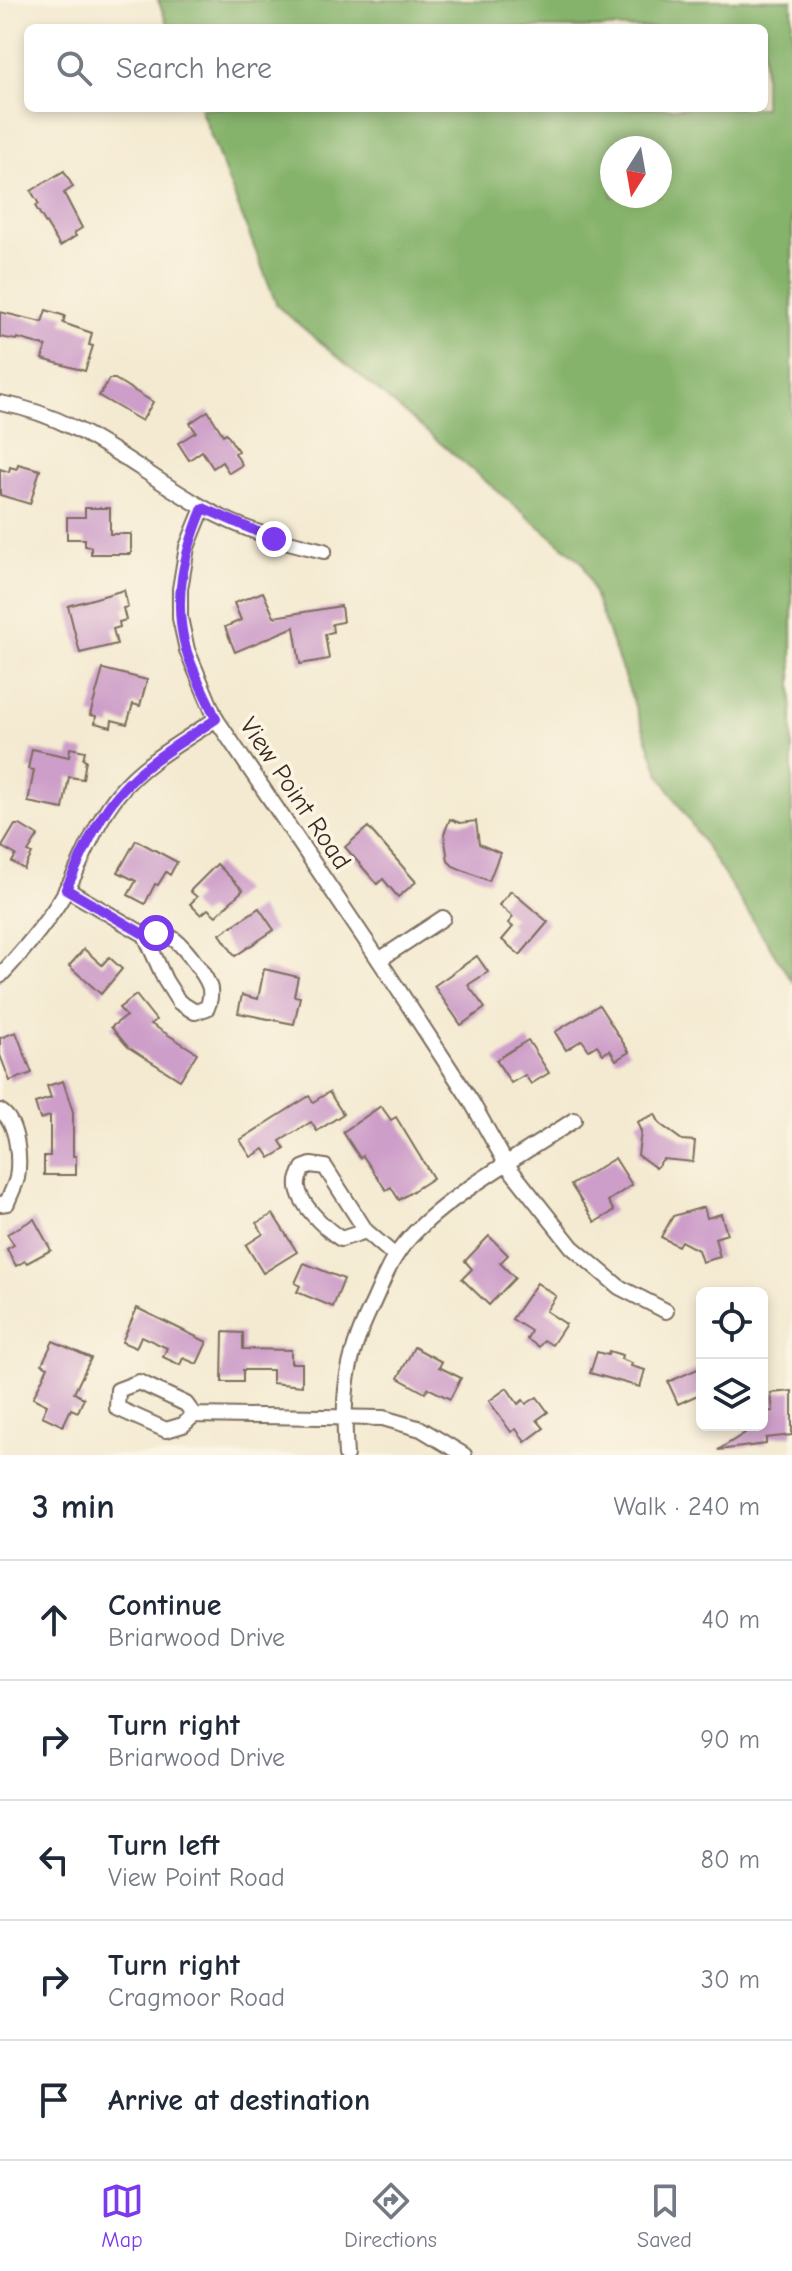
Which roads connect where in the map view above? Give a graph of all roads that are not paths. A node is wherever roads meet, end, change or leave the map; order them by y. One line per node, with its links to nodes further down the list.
1 (0, 403): 2 (street)
2 (203, 508): 3 (street); 4 (street, View Point Road)
3 (324, 551)
4 (216, 719): 5 (street); 8 (street, View Point Road)
5 (66, 889): 7 (street); 9 (street)
6 (443, 918): 8 (street)
7 (145, 935): 7 (street)
8 (379, 960): 12 (street, View Point Road)
9 (0, 976)
10 (0, 1111): 13 (street)
11 (574, 1120): 12 (street)
12 (507, 1165): 15 (street); 16 (street, View Point Road)
13 (0, 1204)
14 (366, 1231): 14 (street); 15 (street)
15 (395, 1256): 18 (street)
16 (666, 1311)
17 (194, 1415): 17 (street); 18 (street)
18 (343, 1416): 19 (street); 20 (street)
19 (346, 1455)
20 (464, 1455)

